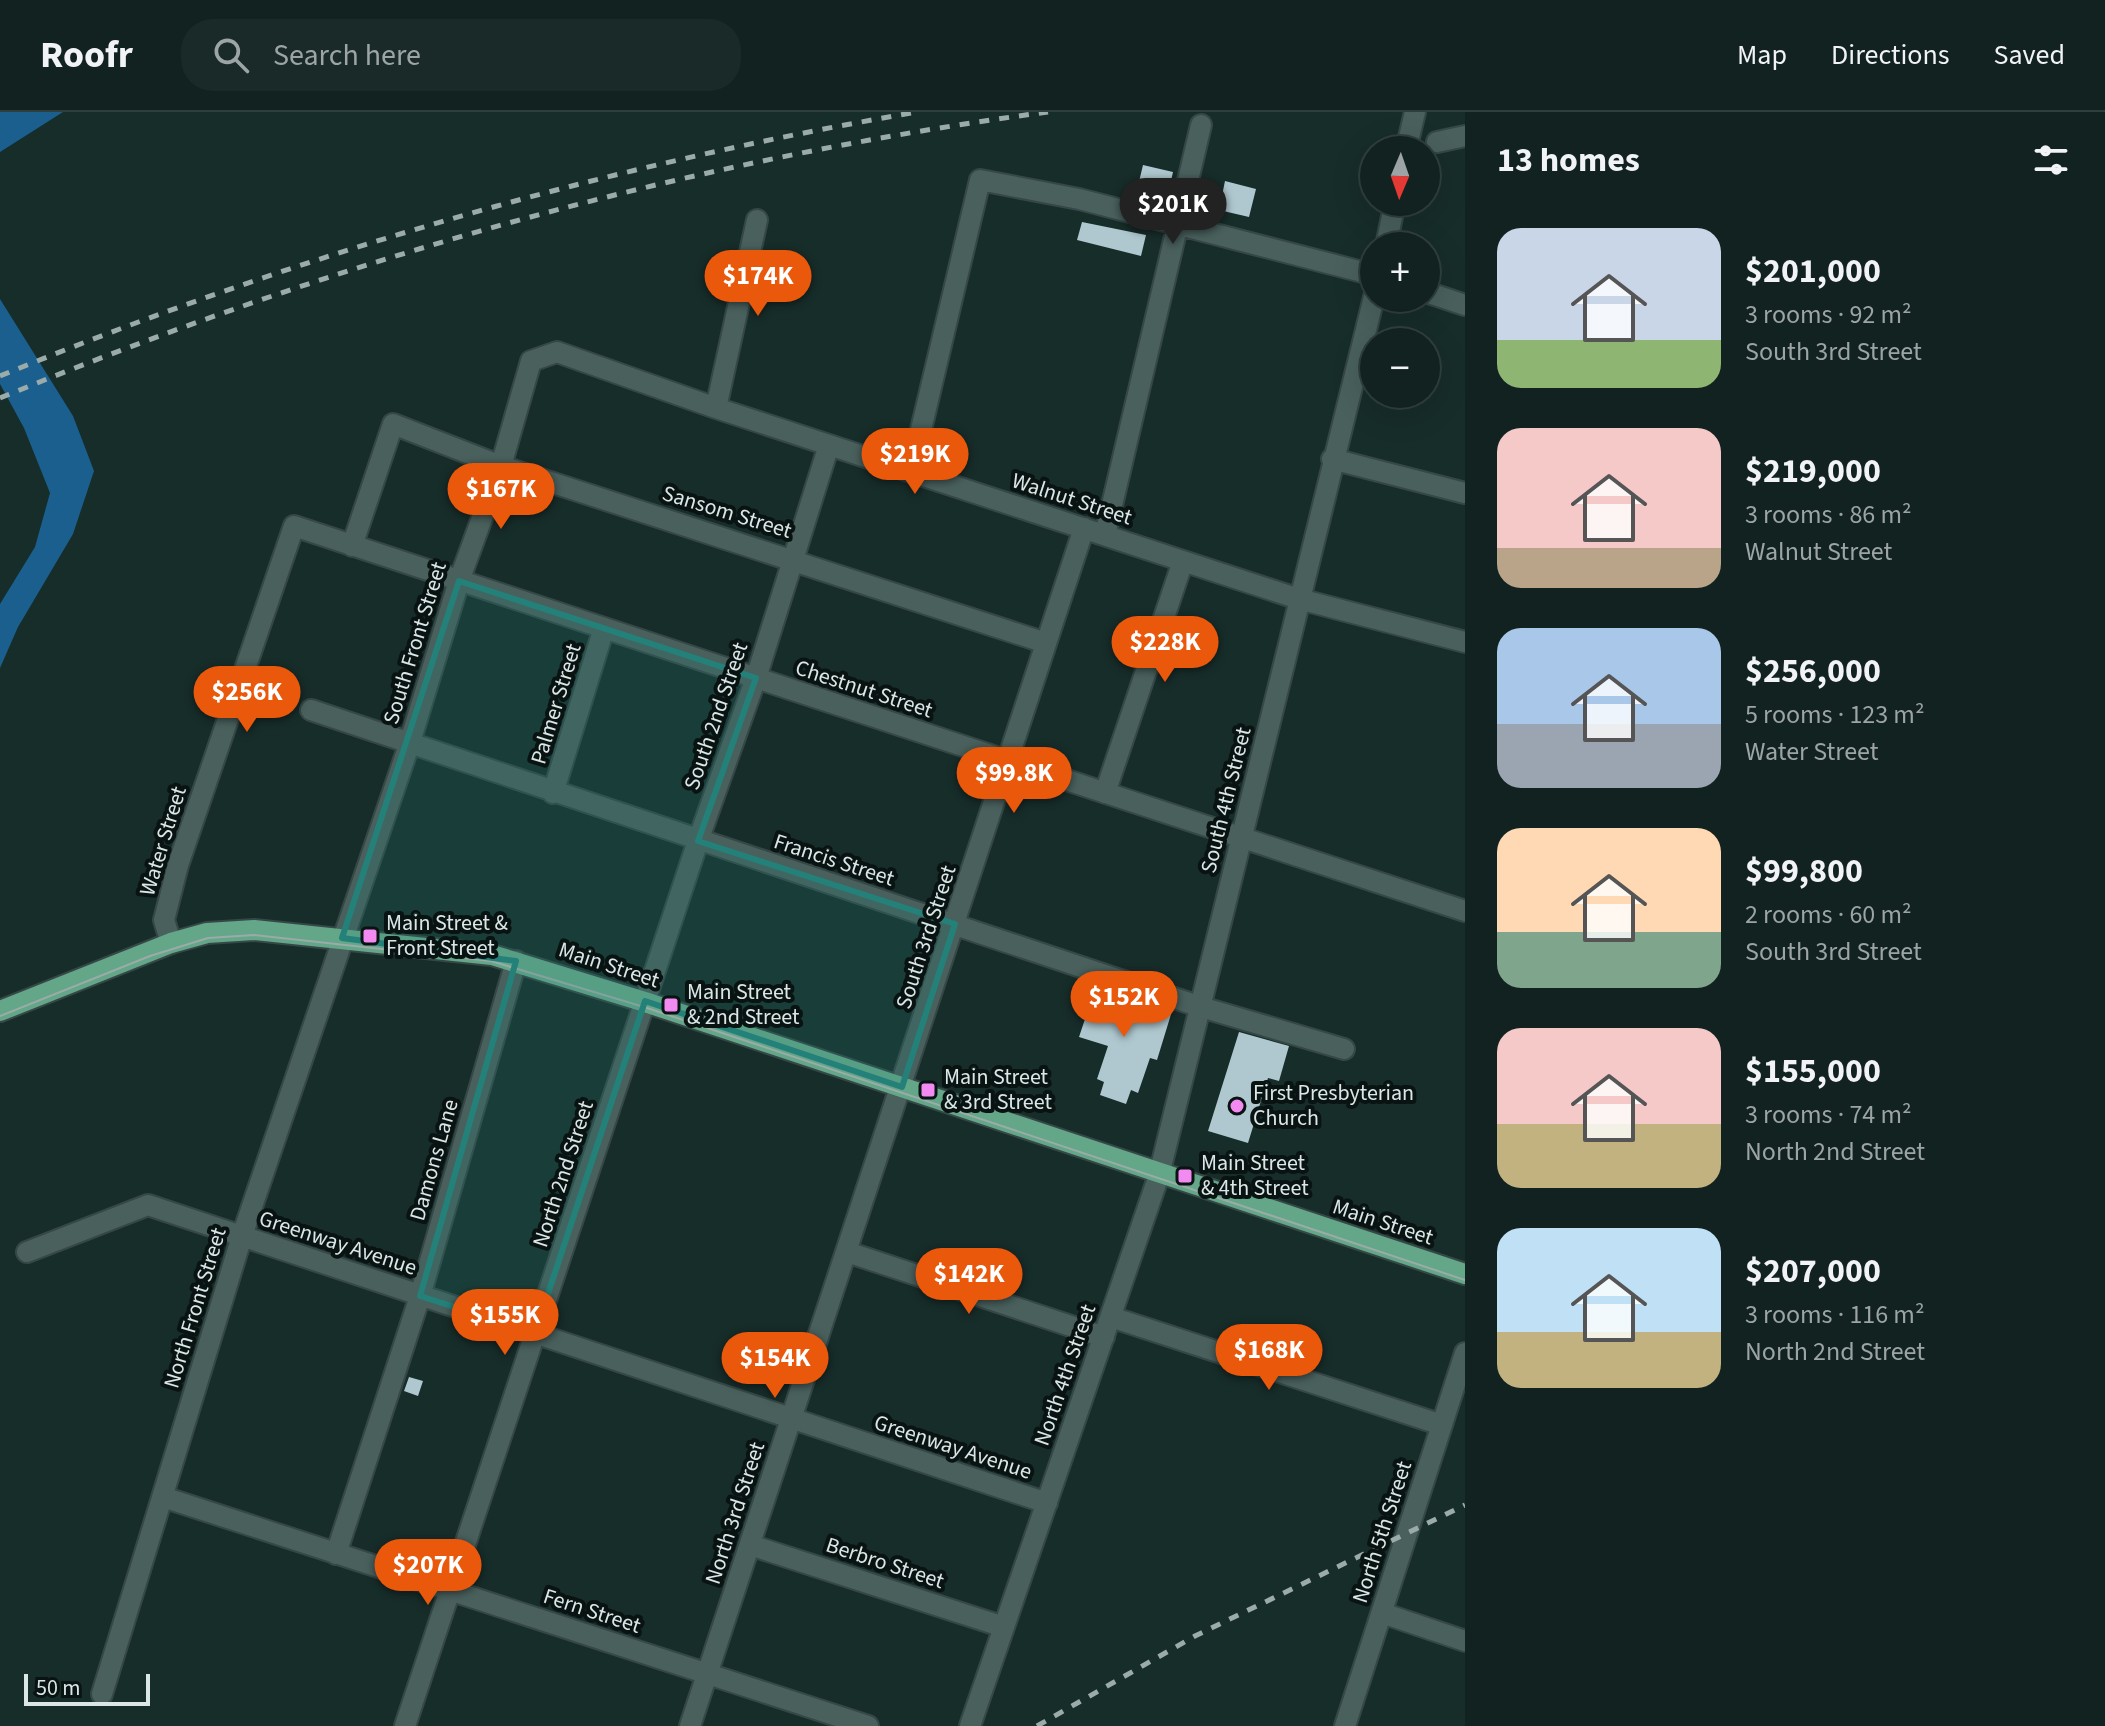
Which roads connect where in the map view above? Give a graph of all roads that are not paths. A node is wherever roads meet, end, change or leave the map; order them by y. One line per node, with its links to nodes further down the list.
1 (1415, 112): 3 (street)
2 (1201, 125): 7 (street)
3 (1409, 136)
4 (1465, 136): 5 (street)
5 (1440, 141)
6 (757, 220): 13 (street)
7 (1177, 225): 8 (street); 17 (street); 21 (street)
8 (1360, 271)
9 (1440, 297): 10 (street)
10 (1465, 305)
11 (1370, 312): 15 (street, South 4th Street)
12 (531, 361): 13 (street, Walnut Street); 16 (street, South Front Street)
13 (716, 408): 14 (street, Walnut Street)
14 (829, 445): 17 (street, Walnut Street); 23 (street, South 2nd Street)
15 (1332, 459): 18 (street); 26 (street, South 4th Street)
16 (501, 466): 22 (street, Sansom Street); 23 (street, Sansom Street); 25 (street, South Front Street)
17 (911, 472): 20 (street, Walnut Street)
18 (1465, 493)
19 (294, 526): 22 (street, Chestnut Street); 41 (street, Water Street)
20 (1084, 528): 21 (street, Walnut Street); 29 (street, South 3rd Street)
21 (1105, 535): 24 (street, Walnut Street)
22 (352, 546): 25 (street, Chestnut Street)
23 (793, 558): 29 (street, Sansom Street); 30 (street, South 2nd Street)
24 (1183, 561): 26 (street, Walnut Street); 35 (street)
25 (459, 581): 27 (street, Chestnut Street); 32 (street, South Front Street)
26 (1299, 599): 28 (street, Walnut Street); 36 (street, South 4th Street)
27 (604, 628): 30 (street, Chestnut Street); 34 (street, Palmer Street)
28 (1465, 642)
29 (1046, 643): 33 (street, South 3rd Street)
30 (756, 678): 33 (street, Chestnut Street); 37 (street, South 2nd Street)
31 (311, 710): 32 (street, Francis Street)
32 (409, 745): 34 (street, Francis Street); 40 (street, South Front Street)
33 (1008, 761): 35 (street, Chestnut Street); 39 (street, South 3rd Street)
34 (553, 793): 37 (street, Francis Street)
35 (1105, 793): 36 (street, Chestnut Street)
36 (1241, 838): 38 (street, Chestnut Street); 44 (street, South 4th Street)
37 (698, 841): 39 (street, Francis Street); 43 (street, South 2nd Street)
38 (1465, 911)
39 (955, 924): 44 (street, Francis Street); 47 (street, South 3rd Street)
40 (342, 938): 41 (main road, Main Street); 42 (main road, Main Street); 49 (street, North Front Street)
41 (171, 943): 45 (main road, Main Street)
42 (516, 961): 43 (main road, Main Street); 53 (street, Damons Lane)
43 (645, 1002): 47 (main road, Main Street); 55 (street, North 2nd Street)
44 (1201, 1007): 46 (street, Francis Street); 48 (street, South 4th Street)
45 (0, 1011)
46 (1344, 1049)
47 (902, 1087): 48 (main road, Main Street); 51 (street, North 3rd Street)
48 (1159, 1175): 52 (main road, Main Street); 54 (street, North 4th Street)
49 (242, 1236): 50 (street, Greenway Avenue); 53 (street, Greenway Avenue); 60 (street, North Front Street)
50 (27, 1252)
51 (847, 1252): 56 (street); 58 (street, North 3rd Street)
52 (1465, 1274)
53 (420, 1296): 55 (street, Greenway Avenue); 63 (street, Damons Lane)
54 (1111, 1317): 56 (street, North 4th Street); 59 (street)
55 (535, 1333): 58 (street, Greenway Avenue); 64 (street, North 2nd Street)
56 (1104, 1337): 61 (street, North 4th Street)
57 (1465, 1353): 59 (street, North 5th Street)
58 (792, 1418): 61 (street, Greenway Avenue); 62 (street, North 3rd Street)
59 (1442, 1425): 65 (street, North 5th Street)
60 (163, 1497): 63 (street, Fern Street); 69 (street, North Front Street)
61 (1047, 1503): 66 (street, North 4th Street)
62 (750, 1545): 66 (street, Berbro Street); 68 (street, North 3rd Street)
63 (336, 1554): 64 (street, Fern Street)
64 (450, 1591): 68 (street, Fern Street); 70 (street, North 2nd Street)
65 (1382, 1613): 67 (street); 74 (street, North 5th Street)
66 (1004, 1627): 73 (street, North 4th Street)
67 (1465, 1641)
68 (707, 1674): 71 (street, North 3rd Street); 72 (street, Fern Street)
69 (102, 1694)
70 (405, 1726)
71 (690, 1726)
72 (868, 1726)
73 (970, 1726)
74 (1345, 1726)

